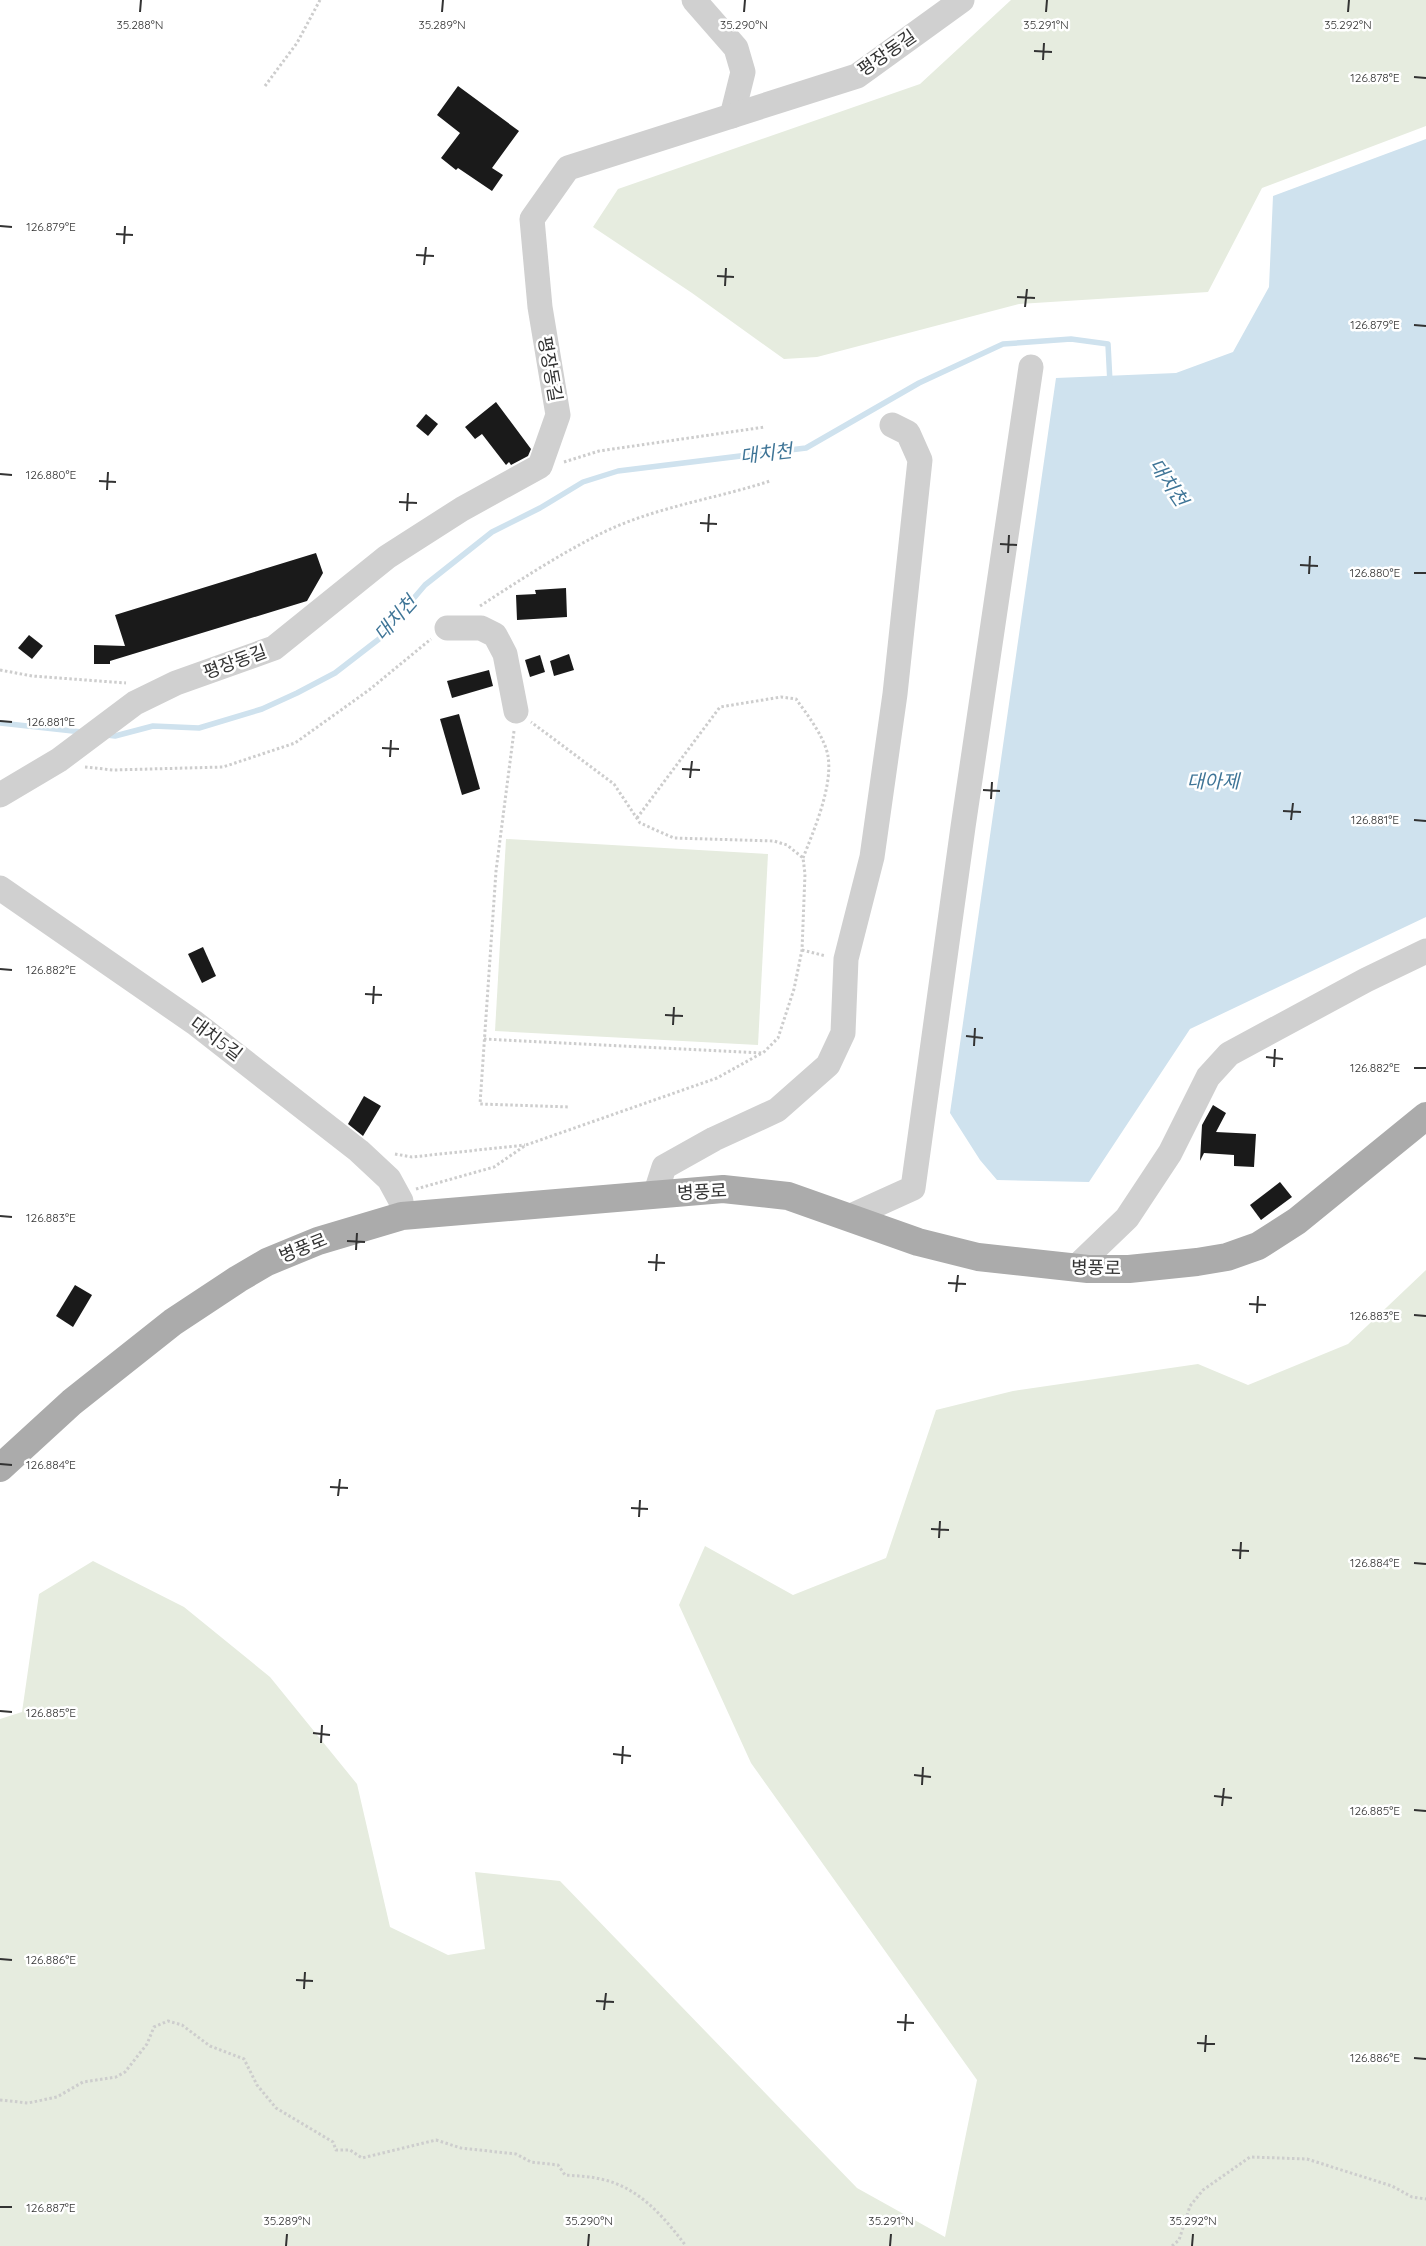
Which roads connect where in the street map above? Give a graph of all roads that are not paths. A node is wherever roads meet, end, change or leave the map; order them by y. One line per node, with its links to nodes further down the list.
1 (694, 0): 3 (street)
2 (962, 0): 3 (street, 평장동길)
3 (732, 116): 8 (street, 평장동길)
4 (1031, 367): 14 (street)
5 (892, 425): 12 (street)
6 (447, 628): 7 (street)
7 (516, 711)
8 (0, 795)
9 (0, 888): 13 (street, 대치5길)
10 (1426, 951): 15 (street)
11 (1426, 1116): 15 (main road, 병풍로)
12 (655, 1195): 13 (main road, 병풍로); 14 (main road, 병풍로)
13 (399, 1205): 16 (main road, 병풍로)
14 (849, 1218): 15 (main road, 병풍로)
15 (1075, 1268)
16 (0, 1468)

